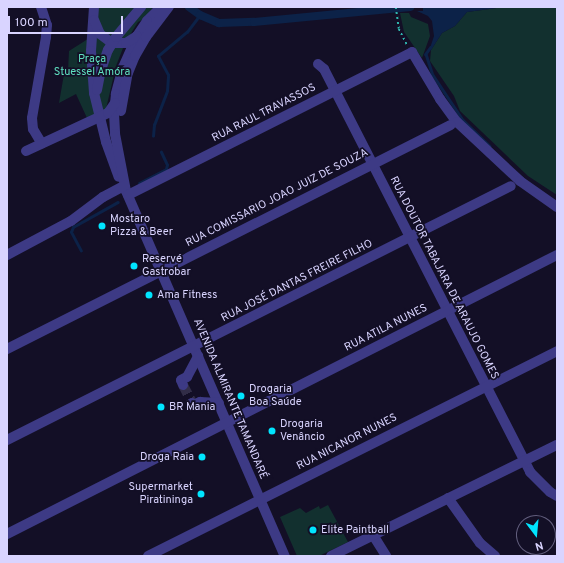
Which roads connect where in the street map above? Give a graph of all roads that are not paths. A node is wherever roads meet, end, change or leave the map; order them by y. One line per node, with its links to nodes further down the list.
1 (41, 7): 14 (street)
2 (141, 7): 7 (street)
3 (169, 7): 18 (street)
4 (160, 8): 6 (street, AVENIDA ALMIRANTE TAMANDARÉ)
5 (93, 12): 7 (street); 10 (street)
6 (137, 36): 7 (street); 11 (street, AVENIDA ALMIRANTE TAMANDARÉ)
7 (112, 43): 10 (street)
8 (318, 64): 9 (street, RUA DOUTOR TABAJARA DE ARAUJO GOMES)
9 (335, 90): 16 (street, RUA DOUTOR TABAJARA DE ARAUJO GOMES); 18 (street, RUA RAUL TRAVASSOS); 19 (street, RUA RAUL TRAVASSOS)
10 (95, 100): 12 (street)
11 (115, 103): 12 (street); 18 (street, AVENIDA ALMIRANTE TAMANDARÉ)
12 (100, 117): 14 (street); 18 (street)
13 (451, 125): 16 (street, RUA COMISSARIO JOAO JUIZ DE SOUZA)
14 (42, 144): 15 (street)
15 (26, 151)
16 (373, 164): 20 (street, RUA DOUTOR TABAJARA DE ARAUJO GOMES); 23 (street, RUA COMISSARIO JOAO JUIZ DE SOUZA)
17 (511, 186): 20 (street, RUA JOSÉ DANTAS FREIRE FILHO)
18 (126, 191): 21 (street, RUA RAUL TRAVASSOS); 23 (street, AVENIDA ALMIRANTE TAMANDARÉ)
19 (557, 207)
20 (410, 237): 24 (street, RUA DOUTOR TABAJARA DE ARAUJO GOMES); 25 (street, RUA JOSÉ DANTAS FREIRE FILHO)
21 (7, 255)
22 (557, 255): 24 (street, RUA ATILA NUNES)
23 (160, 270): 25 (street, AVENIDA ALMIRANTE TAMANDARÉ); 26 (street, RUA COMISSARIO JOAO JUIZ DE SOUZA)
24 (448, 310): 30 (street, RUA DOUTOR TABAJARA DE ARAUJO GOMES); 33 (street, RUA ATILA NUNES)
25 (194, 346): 28 (street, AVENIDA ALMIRANTE TAMANDARÉ); 34 (street, RUA JOSÉ DANTAS FREIRE FILHO)
26 (7, 349)
27 (557, 351): 30 (street, RUA NICANOR NUNES)
28 (198, 356): 29 (street); 32 (street, AVENIDA ALMIRANTE TAMANDARÉ)
29 (183, 385)
30 (487, 386): 36 (street, RUA DOUTOR TABAJARA DE ARAUJO GOMES); 39 (street, RUA NICANOR NUNES)
31 (192, 403): 32 (street)
32 (219, 404): 33 (street, AVENIDA ALMIRANTE TAMANDARÉ)
33 (226, 422): 39 (street, AVENIDA ALMIRANTE TAMANDARÉ); 40 (street)
34 (7, 440)
35 (557, 445): 36 (street)
36 (525, 460): 37 (street, RUA DOUTOR TABAJARA DE ARAUJO GOMES); 38 (street)
37 (557, 496)
38 (448, 498): 41 (street); 46 (street)
39 (260, 499): 42 (street, RUA NICANOR NUNES); 43 (street, AVENIDA ALMIRANTE TAMANDARÉ)
40 (7, 534)
41 (373, 535): 44 (street); 45 (street)
42 (148, 556)
43 (285, 556)
44 (331, 556)
45 (386, 556)
46 (495, 556)

